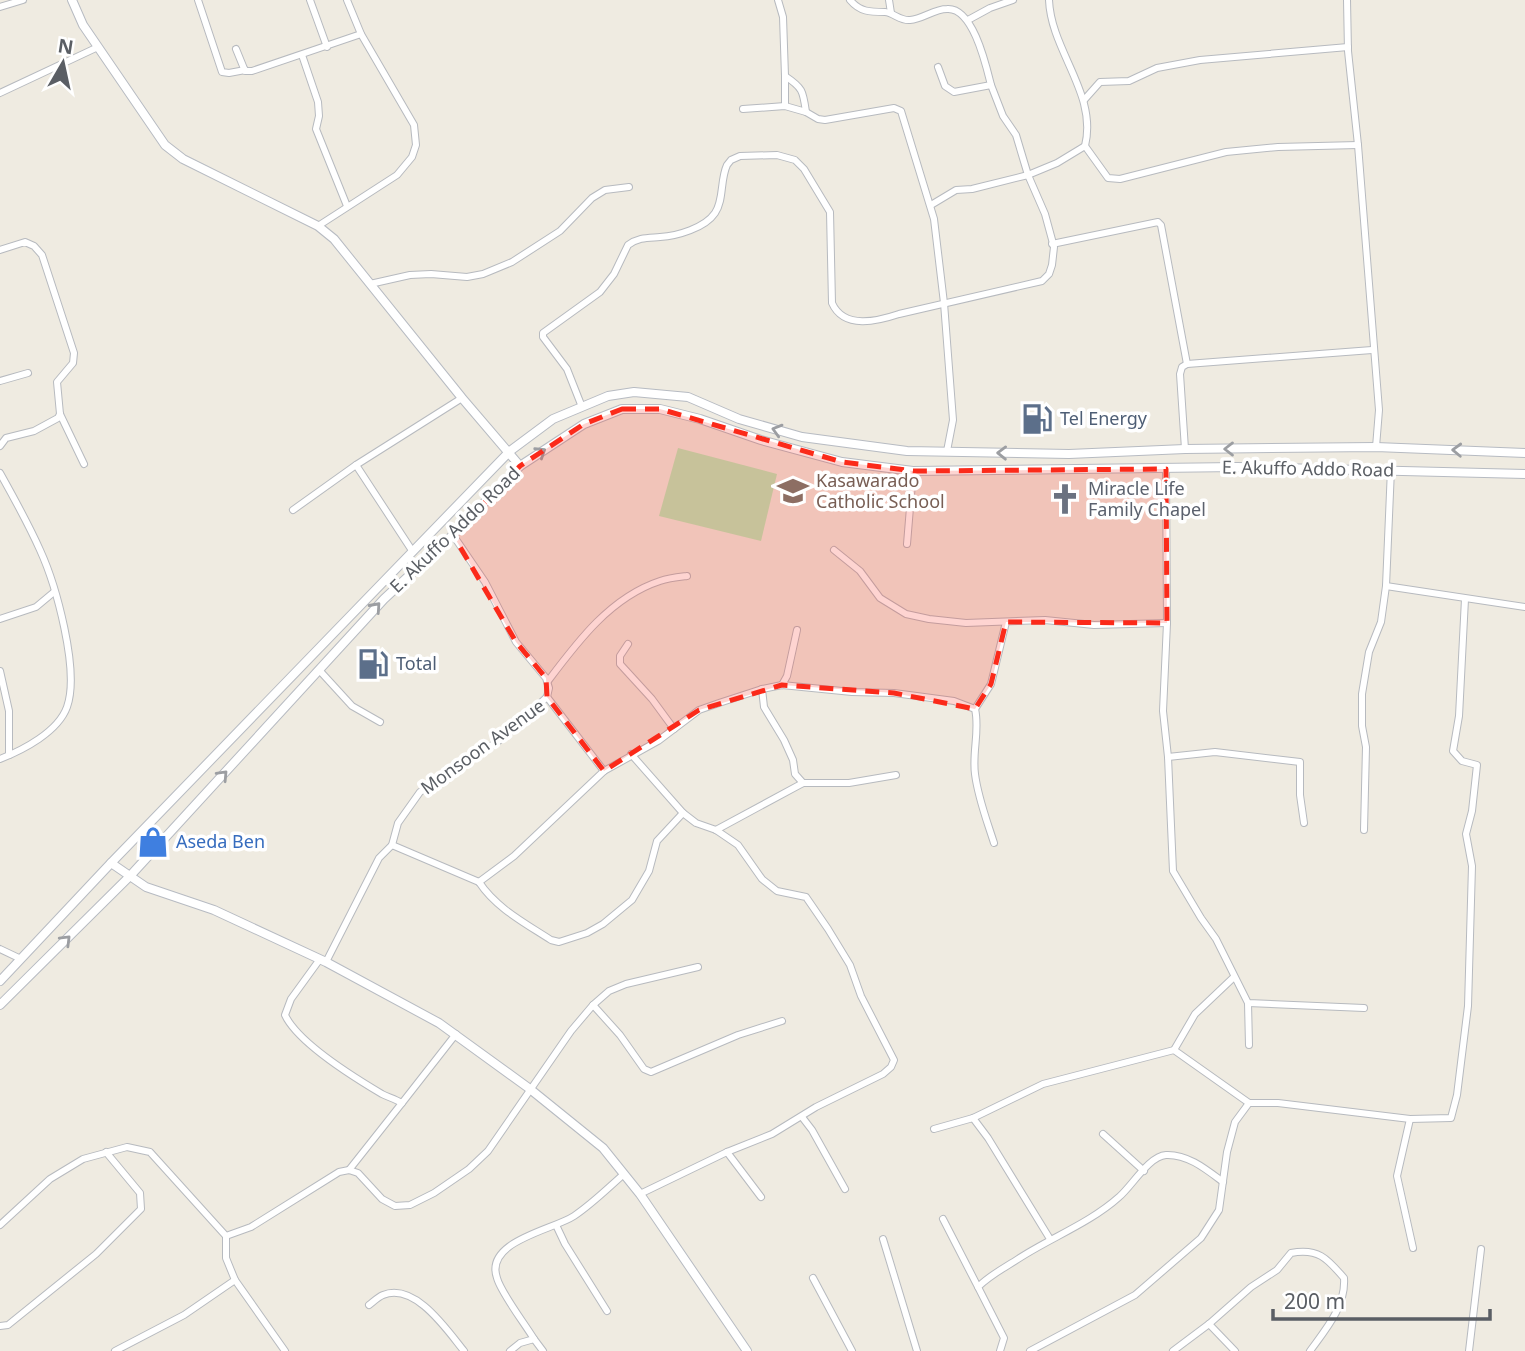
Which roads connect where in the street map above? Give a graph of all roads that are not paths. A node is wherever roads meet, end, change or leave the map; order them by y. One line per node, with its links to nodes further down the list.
1 (23, 0): 12 (street)
2 (72, 0): 16 (main road)
3 (198, 0): 22 (street)
4 (310, 0): 17 (street)
5 (347, 0): 15 (street)
6 (778, 0): 23 (street)
7 (850, 0): 13 (street)
8 (889, 0): 13 (street)
9 (1013, 0): 14 (street)
10 (1049, 0): 26 (street)
11 (1347, 0): 18 (street)
12 (0, 7)
13 (891, 13): 14 (street)
14 (968, 20): 24 (street)
15 (361, 34): 17 (street); 35 (street)
16 (98, 47): 25 (street); 36 (main road)
17 (327, 47): 20 (street)
18 (1348, 47): 26 (street); 30 (street)
19 (236, 49): 22 (street)
20 (302, 55): 22 (street); 35 (street)
21 (938, 67): 24 (street)
22 (245, 70)
23 (785, 76): 27 (street); 29 (street)
24 (992, 85): 32 (street)
25 (0, 93)
26 (1084, 100): 31 (street)
27 (785, 106): 28 (street); 29 (street)
28 (743, 109)
29 (806, 111): 34 (street)
30 (1358, 145): 31 (street); 41 (street)
31 (1085, 146): 32 (street)
32 (1028, 175): 34 (street); 37 (street)
33 (629, 187): 39 (street)
34 (932, 205): 40 (street)
35 (347, 206): 36 (street)
36 (318, 226): 39 (main road)
37 (1052, 244): 40 (street); 42 (street)
38 (0, 250): 47 (street)
39 (370, 284): 45 (main road)
40 (944, 303): 46 (street); 52 (street)
41 (1372, 350): 42 (street); 49 (street)
42 (1187, 364): 50 (street)
43 (28, 373): 44 (street)
44 (0, 381)
45 (462, 398): 51 (main road); 55 (street)
46 (582, 407): 51 (main road, E. Akuffo Addo Road); 52 (main road, E. Akuffo Addo Road, one-way to 46)
47 (60, 414): 48 (street); 54 (street)
48 (0, 446)
49 (1376, 447): 50 (main road, E. Akuffo Addo Road, one-way to 50); 53 (main road, E. Akuffo Addo Road, one-way to 49)
50 (1185, 449): 52 (main road, E. Akuffo Addo Road, one-way to 52)
51 (510, 451): 56 (main road); 66 (main road, E. Akuffo Addo Road)
52 (947, 452)
53 (1525, 453)
54 (84, 464)
55 (356, 465): 62 (street); 66 (street)
56 (520, 466): 59 (main road, E. Akuffo Addo Road, one-way to 59); 63 (main road, E. Akuffo Addo Road)
57 (1166, 469): 58 (main road, E. Akuffo Addo Road); 59 (main road, E. Akuffo Addo Road); 74 (street)
58 (1391, 469): 61 (main road, E. Akuffo Addo Road); 68 (street)
59 (912, 471): 64 (street)
60 (0, 473): 69 (street)
61 (1525, 474)
62 (293, 510)
63 (453, 535): 78 (main road, E. Akuffo Addo Road, one-way to 63); 79 (street)
64 (907, 544)
65 (834, 550): 73 (street)
66 (413, 552): 99 (main road, E. Akuffo Addo Road)
67 (687, 576): 79 (street)
68 (1386, 586): 70 (street); 96 (street)
69 (54, 592): 72 (street); 87 (street)
70 (1465, 599): 71 (street); 122 (street)
71 (1525, 607)
72 (0, 619)
73 (1006, 622): 74 (street); 83 (street)
74 (1167, 623): 88 (street)
75 (797, 630): 80 (street)
76 (628, 644): 85 (street)
77 (0, 671): 87 (street)
78 (320, 671): 84 (street); 100 (main road, E. Akuffo Addo Road, one-way to 78)
79 (548, 681): 82 (street)
80 (782, 685): 81 (street); 83 (street)
81 (762, 689): 85 (street); 92 (street)
82 (547, 697): 90 (street, Monsoon Avenue); 98 (street, Monsoon Avenue)
83 (975, 709): 97 (street)
84 (380, 722)
85 (674, 729): 86 (street)
86 (631, 754): 90 (street); 93 (street)
87 (9, 755): 89 (street)
88 (1168, 757): 94 (street); 107 (street)
89 (0, 758)
90 (604, 771): 101 (street)
91 (896, 775): 92 (street)
92 (803, 783): 95 (street)
93 (683, 813): 95 (street); 101 (street)
94 (1304, 823)
95 (716, 830): 120 (street)
96 (1364, 830)
97 (994, 843)
98 (393, 845): 101 (street); 104 (street, Monsoon Avenue)
99 (111, 863): 100 (main road); 103 (main road, E. Akuffo Addo Road)
100 (130, 876): 104 (main road); 106 (main road, E. Akuffo Addo Road, one-way to 100)
101 (479, 881)
102 (0, 949): 103 (street)
103 (21, 959): 106 (main road); 108 (main road, E. Akuffo Addo Road)
104 (323, 961): 114 (main road); 118 (street, Monsoon Avenue)
105 (698, 967): 111 (street)
106 (34, 971): 110 (main road, E. Akuffo Addo Road)
107 (1234, 977): 109 (street); 116 (street)
108 (0, 981)
109 (1248, 1003): 112 (street); 115 (street)
110 (0, 1005)
111 (593, 1005): 113 (street); 117 (street)
112 (1364, 1008)
113 (782, 1021)
114 (456, 1034): 117 (main road); 118 (street)
115 (1249, 1045)
116 (1174, 1050): 119 (street); 121 (street)
117 (530, 1089): 127 (street); 129 (main road)
118 (402, 1103): 127 (street)
119 (1249, 1103): 122 (street); 130 (street)
120 (802, 1117): 126 (street); 131 (street)
121 (973, 1118): 123 (street); 139 (street)
122 (1410, 1119): 140 (street)
123 (934, 1129)
124 (1103, 1134): 128 (street)
125 (106, 1152): 135 (street); 137 (street); 148 (street)
126 (727, 1152): 132 (street); 133 (street)
127 (349, 1170): 137 (street)
128 (1144, 1171): 130 (street); 139 (street)
129 (624, 1174): 132 (main road); 136 (street)
130 (1223, 1182): 159 (street)
131 (845, 1189)
132 (640, 1194): 155 (main road)
133 (761, 1197)
134 (943, 1219): 144 (street)
135 (0, 1225)
136 (556, 1225): 146 (street); 149 (street)
137 (226, 1236): 143 (street)
138 (883, 1239): 157 (street)
139 (1050, 1239): 144 (street)
140 (1413, 1248)
141 (1481, 1249): 163 (street)
142 (813, 1278): 156 (street)
143 (235, 1280): 150 (street); 151 (street)
144 (978, 1287): 158 (street)
145 (369, 1305): 152 (street)
146 (607, 1311)
147 (1209, 1324): 160 (street); 161 (street); 162 (street)
148 (0, 1326)
149 (534, 1339): 153 (street); 154 (street)
150 (115, 1351)
151 (285, 1351)
152 (464, 1351)
153 (510, 1351)
154 (543, 1351)
155 (747, 1351)
156 (852, 1351)
157 (917, 1351)
158 (1000, 1351)
159 (1030, 1351)
160 (1172, 1351)
161 (1235, 1351)
162 (1310, 1351)
163 (1469, 1351)

